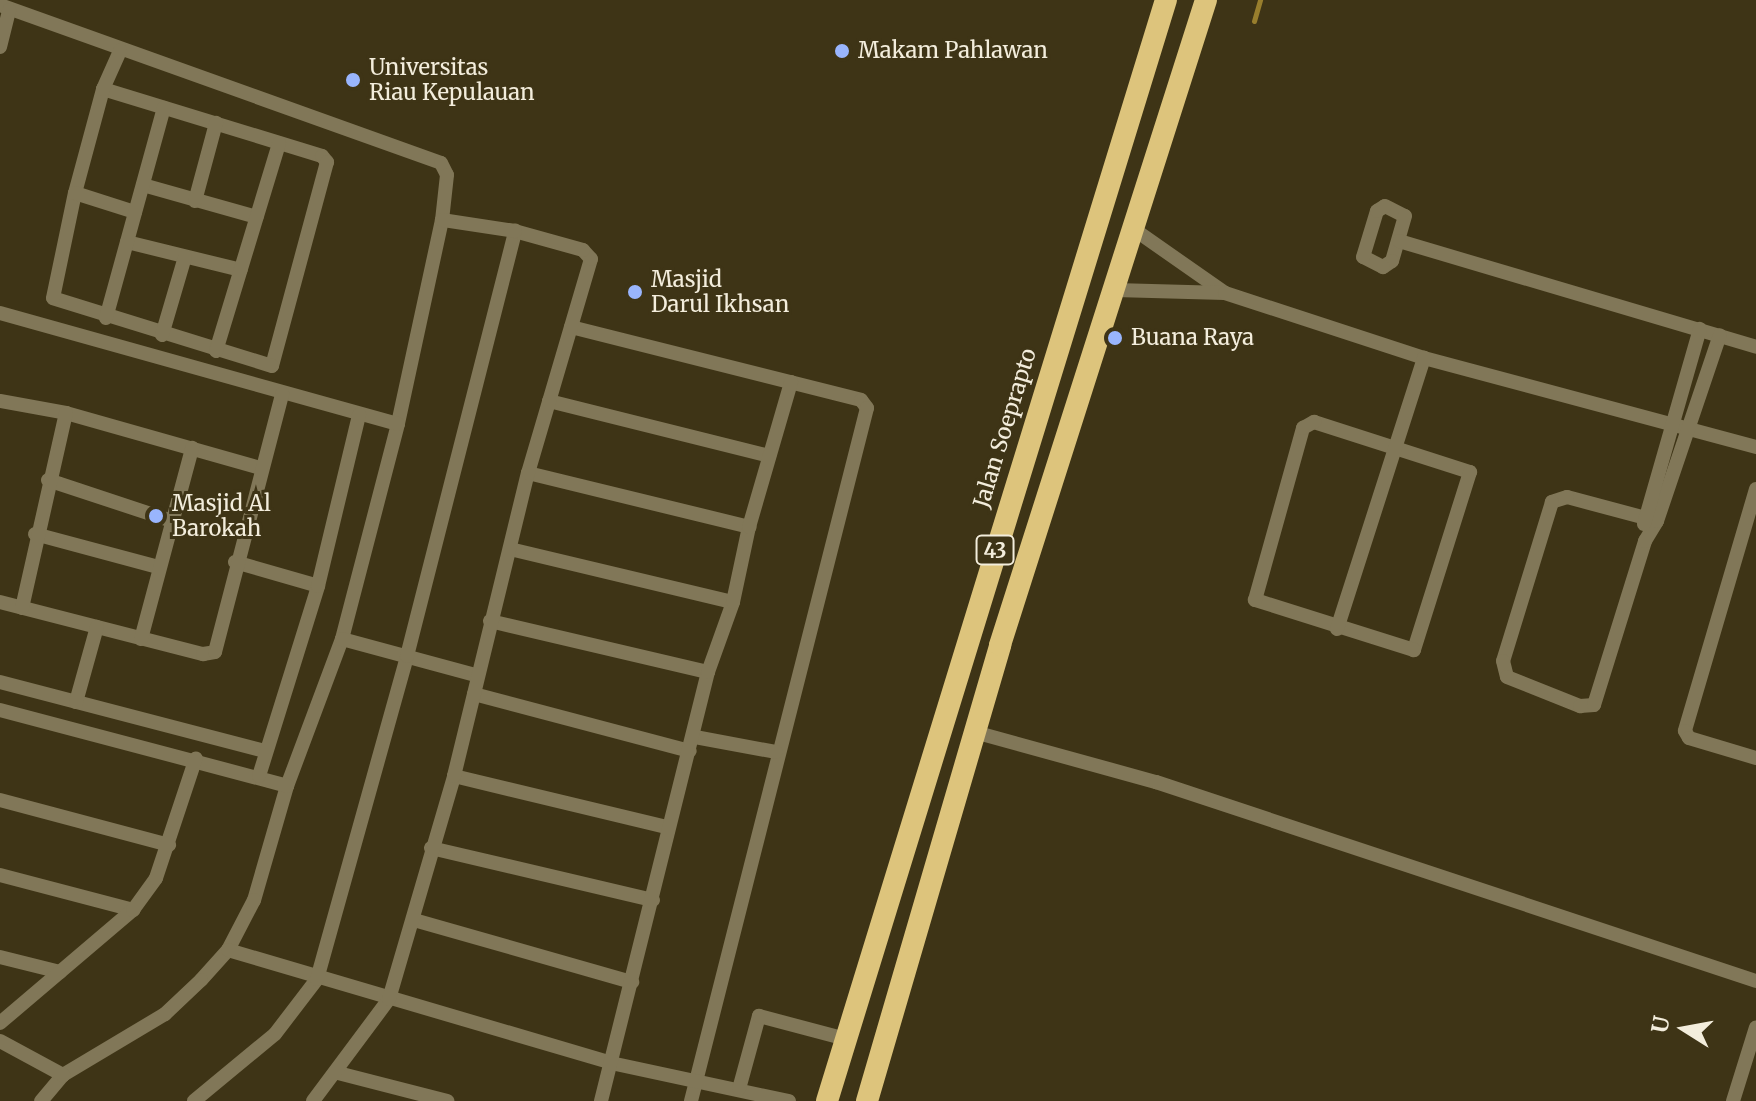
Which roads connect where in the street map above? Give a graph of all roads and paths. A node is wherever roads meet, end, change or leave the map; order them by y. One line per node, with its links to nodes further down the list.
1 (1166, 0): 64 (highway, Jalan Soeprapto / 43)
2 (1206, 0): 16 (highway, 43)
3 (5, 8): 4 (street); 5 (street)
4 (0, 47)
5 (120, 51): 6 (street); 15 (street)
6 (103, 89): 7 (street); 11 (street)
7 (164, 108): 8 (street); 10 (street)
8 (216, 123): 9 (street); 12 (street)
9 (279, 143): 14 (street); 31 (street)
10 (143, 185): 12 (street); 13 (street)
11 (75, 193): 13 (street); 25 (street)
12 (195, 201): 14 (street)
13 (135, 212): 19 (street)
14 (257, 217): 21 (street)
15 (442, 220): 17 (street); 39 (street)
16 (1135, 230): 22 (highway, 43); 23 (street)
17 (515, 231): 26 (street); 68 (street)
18 (1399, 241): 27 (street)
19 (127, 242): 20 (street); 25 (street)
20 (185, 257): 21 (street); 28 (street)
21 (241, 270): 31 (street)
22 (1115, 290): 23 (street); 67 (highway, 43)
23 (1225, 293): 32 (street)
24 (0, 313): 34 (street)
25 (106, 318): 28 (street)
26 (571, 327): 33 (street); 36 (street)
27 (1700, 329): 29 (street); 40 (street)
28 (162, 335): 31 (street)
29 (1720, 335): 30 (street); 41 (street)
30 (1756, 347)
31 (216, 351)
32 (1424, 358): 40 (street); 42 (street)
33 (791, 382): 45 (street); 78 (street)
34 (282, 394): 38 (street); 46 (street)
35 (0, 401): 37 (street)
36 (549, 401): 45 (street); 47 (street)
37 (66, 413): 44 (street); 48 (street)
38 (359, 415): 39 (street); 57 (street)
39 (398, 424): 66 (street)
40 (1671, 424): 41 (street); 50 (street)
41 (1690, 429): 43 (street); 50 (street)
42 (1396, 445): 63 (street); 63 (street); 63 (street)
43 (1756, 447)
44 (192, 448): 46 (street); 51 (street)
45 (769, 456): 52 (street)
46 (261, 468): 55 (street)
47 (528, 473): 52 (street); 54 (street)
48 (48, 480): 51 (street); 53 (street)
49 (1756, 489): 80 (street)
50 (1650, 519): 50 (street)
51 (172, 521): 56 (street)
52 (749, 527): 59 (street)
53 (35, 534): 56 (street); 60 (street)
54 (510, 549): 59 (street); 61 (street)
55 (235, 562): 57 (street); 65 (street)
56 (158, 567): 65 (street)
57 (318, 586): 77 (street)
58 (0, 602): 60 (street)
59 (733, 602): 69 (street)
60 (22, 608): 62 (street)
61 (490, 621): 69 (street); 70 (street)
62 (97, 627): 65 (street); 73 (street)
63 (1337, 629)
64 (970, 637): 67 (highway); 101 (highway, Jalan Soeprapto / 43)
65 (141, 639)
66 (342, 639): 68 (street); 83 (street)
67 (1000, 645): 75 (highway, 43)
68 (407, 656): 70 (street); 95 (street)
69 (708, 672): 76 (street)
70 (475, 675): 72 (street)
71 (0, 682): 73 (street)
72 (474, 694): 76 (street); 82 (street)
73 (76, 702): 77 (street)
74 (0, 710): 79 (street)
75 (978, 733): 96 (street); 116 (highway, 43)
76 (692, 744): 78 (street); 85 (street)
77 (265, 751): 81 (street)
78 (776, 752): 106 (street)
79 (196, 758): 81 (street); 86 (street)
80 (1756, 758)
81 (259, 776): 83 (street)
82 (454, 776): 85 (street); 87 (street)
83 (287, 786): 92 (street)
84 (0, 800): 86 (street)
85 (667, 827): 89 (street)
86 (169, 845): 90 (street)
87 (431, 848): 89 (street); 91 (street)
88 (0, 875): 90 (street)
89 (653, 900): 97 (street)
90 (133, 910): 94 (street)
91 (414, 920): 97 (street); 98 (street)
92 (228, 950): 95 (street); 105 (street)
93 (0, 957): 94 (street)
94 (60, 972): 99 (street)
95 (317, 979): 98 (street); 109 (street)
96 (1756, 981)
97 (632, 982): 103 (street)
98 (389, 999): 103 (street); 104 (street)
99 (0, 1023)
100 (1756, 1027): 117 (street)
101 (846, 1039): 107 (street); 115 (highway, Jalan Soeprapto / 43)
102 (0, 1041): 105 (street)
103 (611, 1063): 106 (street); 112 (street)
104 (338, 1073): 110 (street); 111 (street)
105 (63, 1075): 108 (street)
106 (697, 1079): 107 (street); 113 (street)
107 (739, 1089): 114 (street)
108 (41, 1101)
109 (194, 1101)
110 (313, 1101)
111 (447, 1101)
112 (601, 1101)
113 (691, 1101)
114 (789, 1101)
115 (827, 1101)
116 (867, 1101)
117 (1733, 1101)

